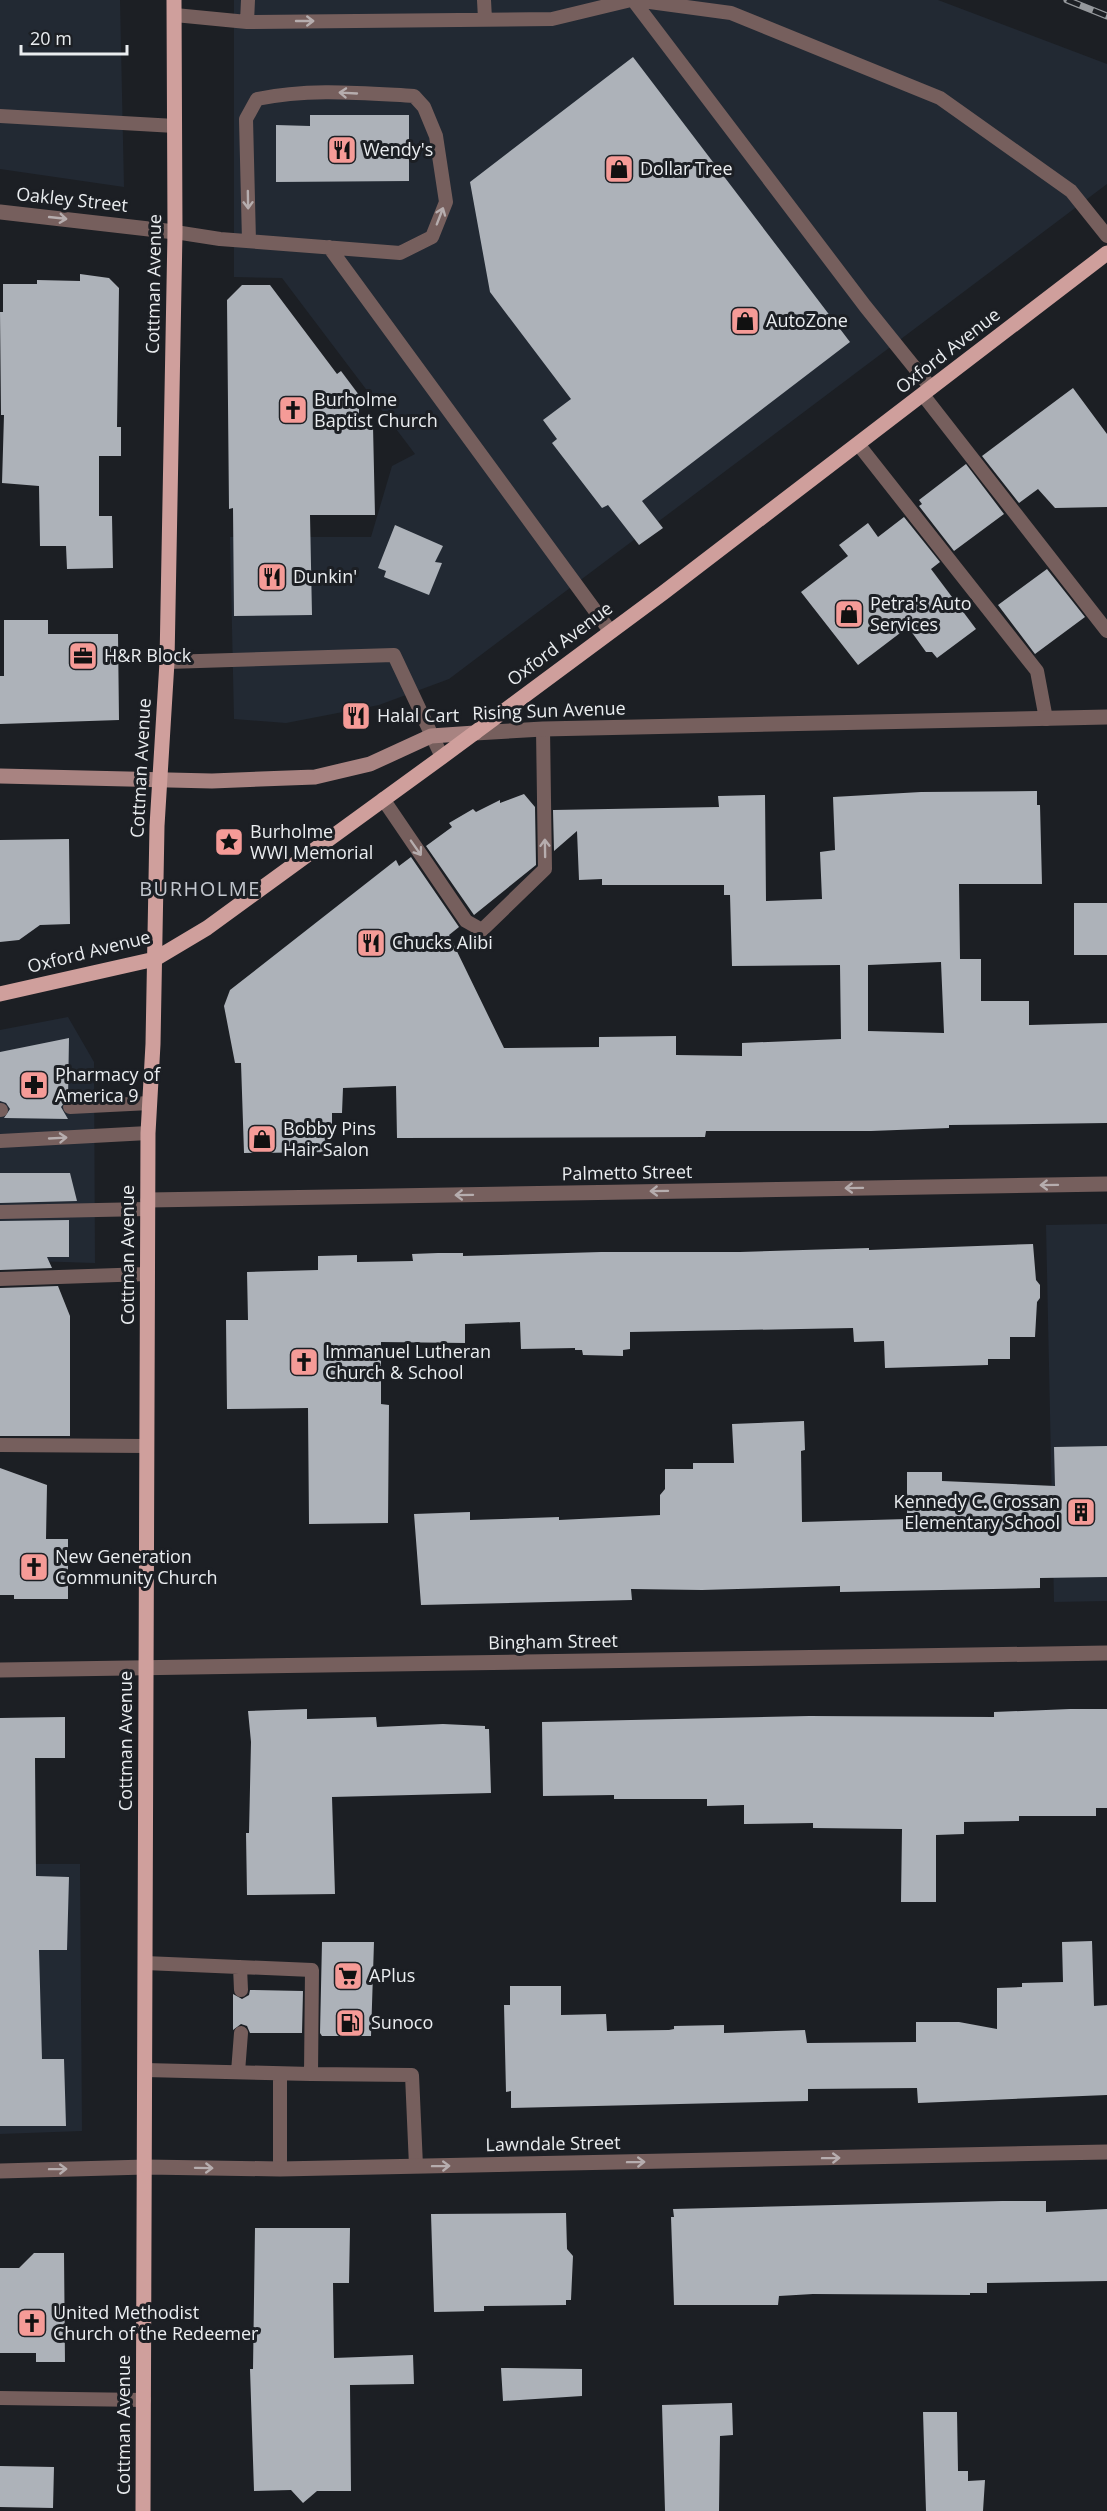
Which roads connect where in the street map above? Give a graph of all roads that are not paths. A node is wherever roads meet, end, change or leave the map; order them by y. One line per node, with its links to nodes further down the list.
1 (248, 0): 6 (lane)
2 (484, 0): 5 (lane)
3 (633, 0): 5 (lane); 11 (lane); 15 (lane)
4 (174, 8): 6 (lane); 8 (main road, Cottman Avenue)
5 (485, 20): 6 (lane, one-way to 5)
6 (247, 22)
7 (0, 116): 8 (lane)
8 (175, 126): 10 (main road, Cottman Avenue)
9 (0, 212): 10 (street, Oakley Street, one-way to 10)
10 (175, 232): 12 (lane); 19 (main road, Cottman Avenue)
11 (1107, 236)
12 (249, 241): 13 (lane); 13 (lane, one-way to 12)
13 (329, 248): 17 (lane)
14 (1107, 253): 15 (main road, Oxford Avenue)
15 (927, 391): 16 (main road, Oxford Avenue); 18 (lane)
16 (858, 444): 17 (main road, Oxford Avenue); 21 (lane)
17 (610, 631): 23 (main road, Oxford Avenue)
18 (1107, 631)
19 (167, 662): 24 (lane); 27 (main road, Cottman Avenue)
20 (1107, 717): 21 (street, Rising Sun Avenue)
21 (1046, 719): 22 (street, Rising Sun Avenue)
22 (543, 729): 23 (street, Rising Sun Avenue); 28 (lane, one-way to 22)
23 (475, 733): 24 (main road, Rising Sun Avenue); 25 (main road, Oxford Avenue)
24 (431, 736): 25 (lane); 27 (main road, Rising Sun Avenue)
25 (442, 758): 28 (main road, Oxford Avenue)
26 (0, 776): 27 (main road, Rising Sun Avenue)
27 (160, 779): 29 (main road, Cottman Avenue)
28 (383, 799): 29 (main road, Oxford Avenue)
29 (155, 959): 30 (main road, Oxford Avenue); 31 (main road, Cottman Avenue)
30 (0, 993)
31 (150, 1104): 32 (lane); 33 (main road, Cottman Avenue)
32 (70, 1107)
33 (148, 1133): 34 (lane, one-way to 33); 36 (main road, Cottman Avenue)
34 (0, 1141)
35 (1107, 1184): 36 (street, Palmetto Street, one-way to 36)
36 (148, 1204): 37 (lane); 38 (main road, Cottman Avenue)
37 (0, 1212)
38 (147, 1274): 39 (lane); 41 (main road, Cottman Avenue)
39 (0, 1279)
40 (0, 1445): 41 (lane)
41 (146, 1446): 43 (main road, Cottman Avenue)
42 (1107, 1653): 43 (street, Bingham Street)
43 (146, 1667): 44 (street, Bingham Street); 45 (main road, Cottman Avenue)
44 (0, 1670)
45 (145, 1963): 46 (lane); 49 (main road, Cottman Avenue)
46 (240, 1967): 47 (lane); 52 (lane)
47 (241, 1990)
48 (241, 2033): 50 (lane)
49 (145, 2070): 50 (lane); 55 (main road, Cottman Avenue)
50 (238, 2072): 51 (lane)
51 (280, 2074): 52 (lane); 56 (lane)
52 (310, 2074): 54 (lane)
53 (1107, 2152): 54 (street, Lawndale Street, one-way to 53)
54 (416, 2166): 56 (street, Lawndale Street)
55 (146, 2167): 56 (street, Lawndale Street, one-way to 56); 57 (street, Lawndale Street, one-way to 55); 59 (main road, Cottman Avenue)
56 (280, 2169)
57 (0, 2171)
58 (0, 2398): 59 (lane)
59 (144, 2400): 60 (main road, Cottman Avenue)
60 (143, 2511)

